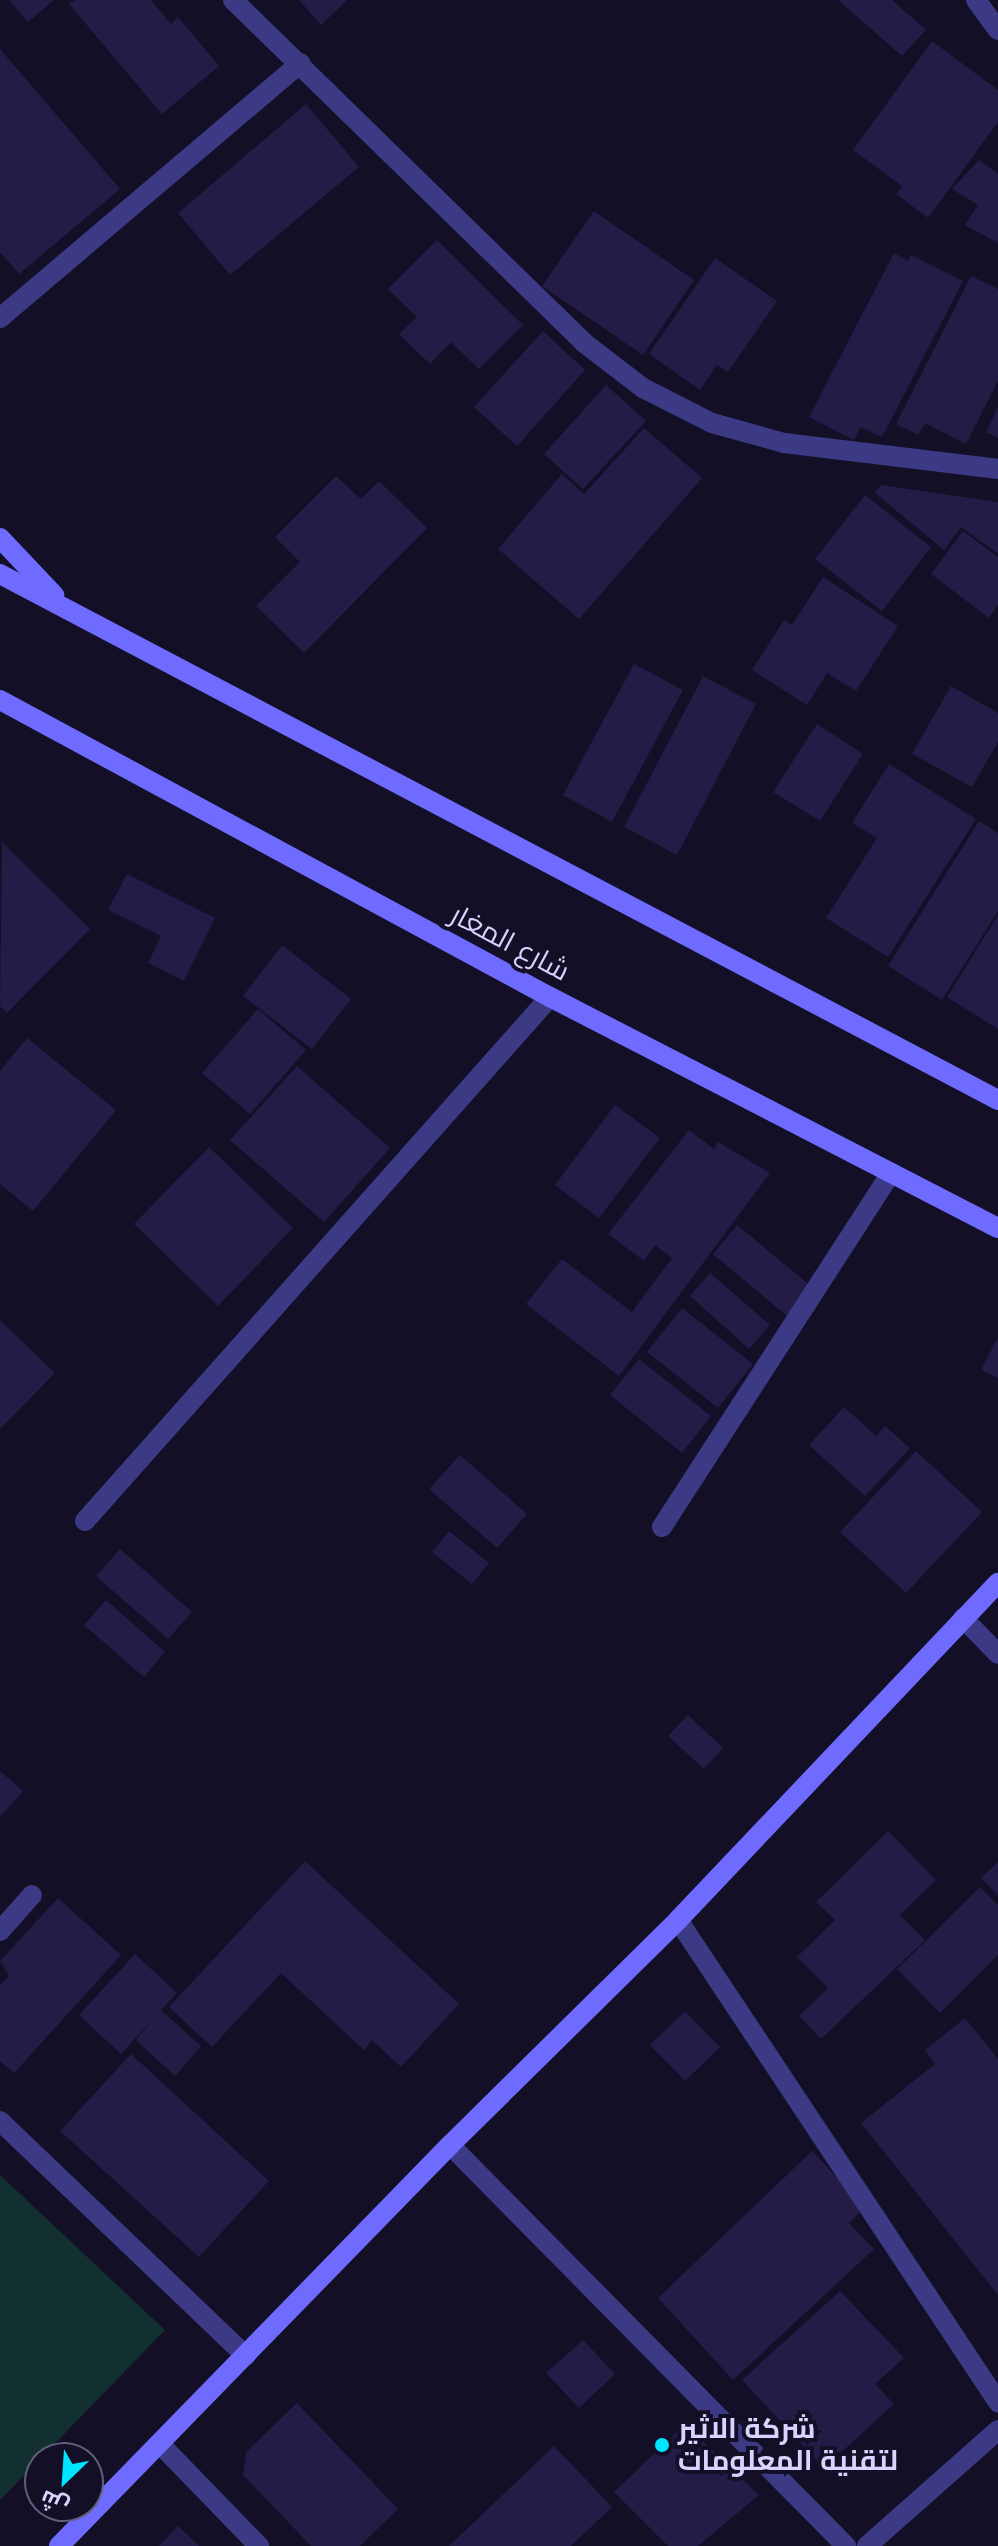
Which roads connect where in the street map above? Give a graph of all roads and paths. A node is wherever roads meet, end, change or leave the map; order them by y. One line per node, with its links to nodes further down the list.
1 (233, 0): 4 (street)
2 (976, 0): 3 (street)
3 (998, 30)
4 (301, 63): 5 (street); 6 (street)
5 (0, 318)
6 (998, 469)
7 (0, 538): 9 (main road)
8 (0, 574): 9 (main road)
9 (65, 606): 12 (main road)
10 (0, 700): 11 (main road, شارع المغار)
11 (550, 997): 13 (main road, شارع المغار); 15 (street)
12 (998, 1100)
13 (891, 1173): 14 (main road, شارع المغار); 16 (street)
14 (998, 1228)
15 (85, 1521)
16 (662, 1527)
17 (998, 1583): 18 (main road)
18 (963, 1618): 19 (street); 21 (main road)
19 (998, 1654)
20 (32, 1895): 22 (street)
21 (678, 1920): 24 (main road); 26 (street)
22 (0, 1931)
23 (0, 2121): 25 (street)
24 (450, 2145): 25 (main road); 31 (street)
25 (246, 2356): 28 (main road)
26 (998, 2402)
27 (998, 2430): 32 (street)
28 (161, 2445): 29 (main road); 30 (street)
29 (59, 2546)
30 (259, 2546)
31 (846, 2546)
32 (867, 2546)

